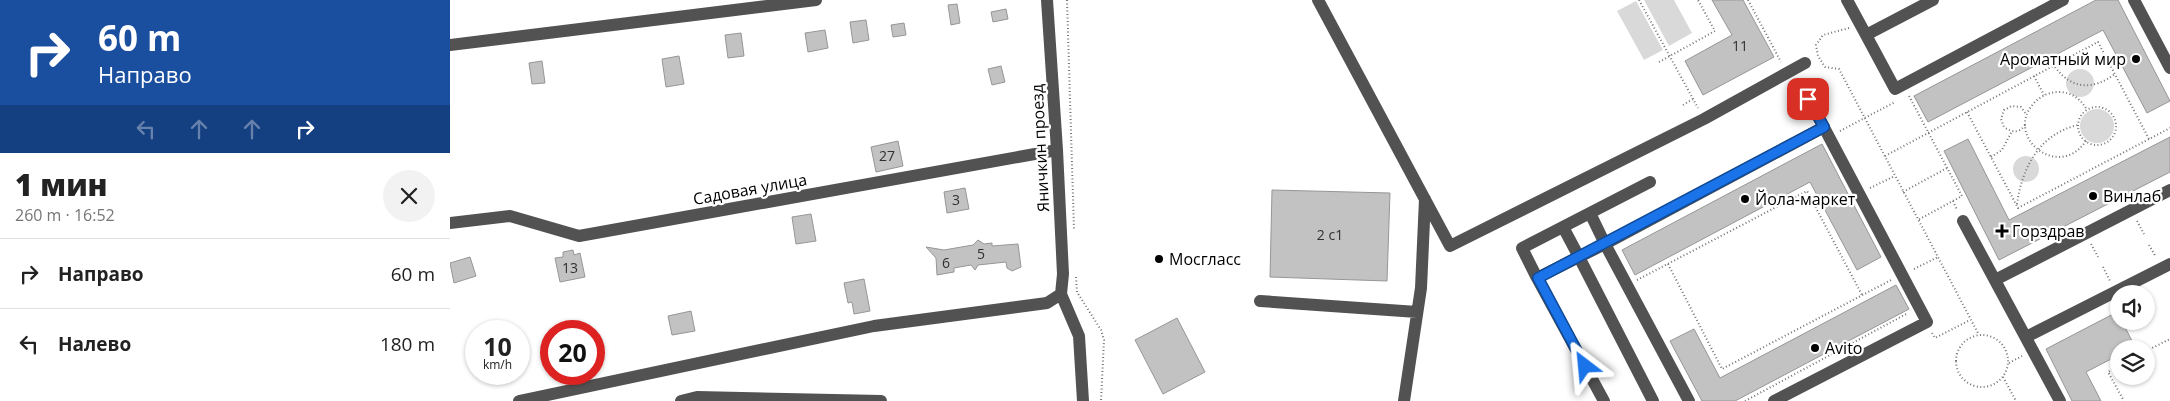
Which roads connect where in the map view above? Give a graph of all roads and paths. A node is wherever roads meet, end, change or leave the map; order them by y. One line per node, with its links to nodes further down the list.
1 (816, 0): 13 (street)
2 (1047, 0): 41 (street, Яничкин проезд)
3 (1067, 0): 60 (path)
4 (1318, 0): 51 (street)
5 (1639, 0): 14 (path)
6 (1698, 0): 14 (path)
7 (1748, 0): 19 (path)
8 (1847, 0): 12 (street)
9 (1933, 0): 12 (street)
10 (2063, 0): 12 (street)
11 (2134, 0): 18 (street)
12 (1863, 30): 32 (path)
13 (450, 45)
14 (1670, 56): 15 (path); 24 (path)
15 (1659, 62)
16 (1805, 63): 19 (street)
17 (2054, 66): 20 (path); 20 (path); 21 (path)
18 (2170, 68)
19 (1787, 73): 31 (street)
20 (2115, 74): 39 (path)
21 (2034, 76): 23 (path); 29 (path)
22 (1908, 95): 38 (path)
23 (2044, 96): 28 (path); 30 (path)
24 (1693, 99): 27 (path); 31 (path)
25 (1900, 99): 32 (path)
26 (1805, 100): 37 (street)
27 (1683, 105)
28 (2087, 110): 34 (path); 40 (path)
29 (1967, 112): 38 (path); 44 (path)
30 (2027, 117): 33 (path); 36 (path)
31 (1704, 118): 51 (street)
32 (1865, 118): 37 (path); 43 (path)
33 (2026, 124): 36 (path); 42 (path)
34 (2078, 125): 40 (path); 42 (path)
35 (2170, 128): 39 (path)
36 (2012, 131): 44 (path)
37 (1827, 132): 50 (street); 62 (street)
38 (1928, 132): 43 (path); 45 (path)
39 (2149, 139): 52 (path)
40 (2086, 141): 42 (path)
41 (1057, 150): 57 (street, Садовая улица); 76 (street, Яничкин проезд)
42 (2037, 150): 52 (path)
43 (1884, 156): 46 (path)
44 (1991, 157): 52 (path)
45 (1947, 168): 49 (path); 55 (path)
46 (1895, 176): 49 (path); 50 (path)
47 (1650, 182): 53 (street)
48 (2170, 190): 73 (street)
49 (1903, 192): 55 (path)
50 (1859, 194): 71 (street)
51 (1425, 199): 80 (street)
52 (2016, 206)
53 (1590, 213): 58 (street); 62 (street)
54 (2135, 216): 59 (path)
55 (1918, 220): 65 (path)
56 (1963, 221): 73 (street)
57 (450, 223)
58 (1563, 227): 64 (street); 72 (street)
59 (2144, 234)
60 (1074, 235)
61 (2089, 239): 66 (path)
62 (1605, 244): 64 (street); 99 (street)
63 (2149, 245): 67 (path)
64 (1579, 257): 72 (street); 98 (street)
65 (1938, 257): 71 (path); 81 (path)
66 (2098, 257)
67 (2164, 263): 84 (street)
68 (1668, 264): 74 (path); 77 (path); 77 (path)
69 (2103, 267): 75 (path)
70 (1076, 273): 95 (path)
71 (1902, 275): 77 (path); 79 (street)
72 (1538, 278): 97 (street)
73 (1995, 280): 84 (street)
74 (1633, 282)
75 (2112, 285)
76 (1061, 294): 91 (street); 94 (street)
77 (1862, 296)
78 (1260, 301): 80 (street)
79 (1919, 307): 82 (street); 100 (path)
80 (1417, 312): 96 (street)
81 (1971, 320): 82 (path); 83 (path)
82 (1927, 322): 101 (street)
83 (1979, 335): 88 (path); 89 (path)
84 (2026, 337): 103 (street)
85 (2170, 339): 86 (path)
86 (2155, 347)
87 (2027, 353): 88 (path)
88 (2009, 363): 89 (path)
89 (2004, 377): 102 (path)
90 (2115, 385): 104 (path)
91 (519, 401)
92 (681, 401): 93 (street)
93 (881, 401)
94 (1083, 401)
95 (1101, 401)
96 (1404, 401)
97 (1604, 401)
98 (1653, 401)
99 (1689, 401)
100 (1745, 401)
101 (1774, 401)
102 (2016, 401)
103 (2060, 401)
104 (2124, 401)

